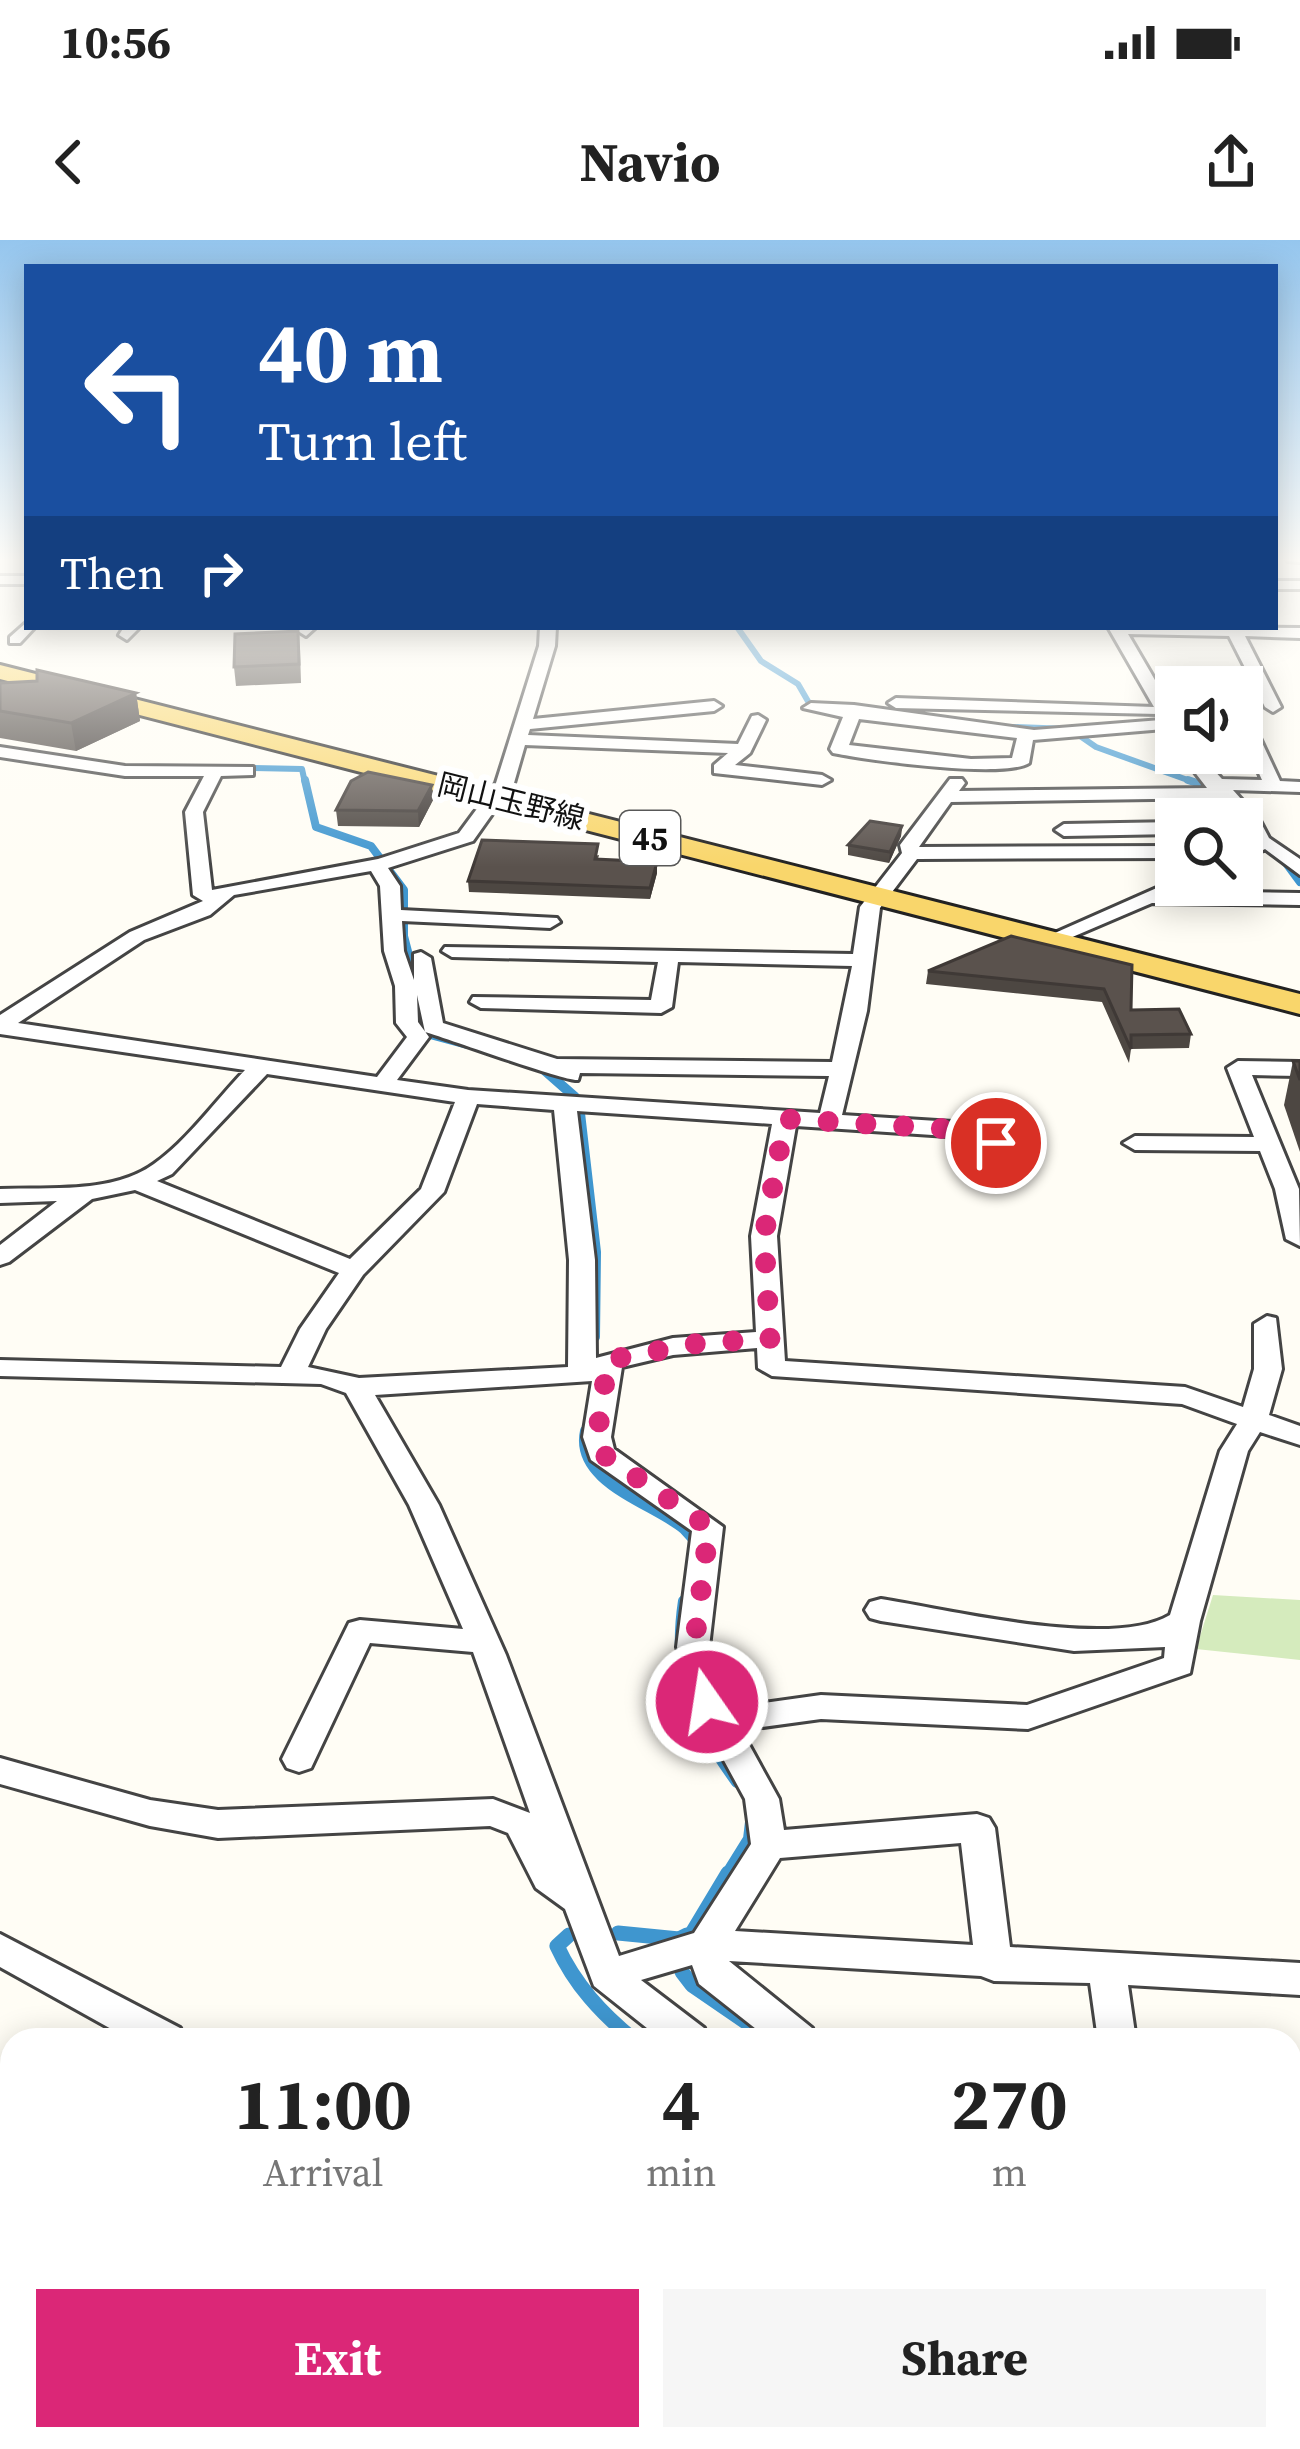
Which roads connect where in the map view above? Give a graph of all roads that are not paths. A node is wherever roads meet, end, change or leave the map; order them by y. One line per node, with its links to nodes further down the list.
1 (79, 661): 29 (main road, 岡山玉野線 / 45)
2 (539, 661): 15 (street)
3 (1135, 661): 6 (street)
4 (1250, 661): 9 (street)
5 (0, 672): 29 (main road, 岡山玉野線 / 45)
6 (1155, 695)
7 (832, 702): 13 (street)
8 (714, 706): 15 (street)
9 (1273, 707)
10 (811, 708): 11 (street)
11 (854, 710): 16 (street); 19 (street)
12 (758, 720): 17 (street)
13 (1155, 721)
14 (1155, 724): 16 (street)
15 (521, 732): 17 (street); 29 (street)
16 (1025, 734): 19 (street)
17 (744, 748): 25 (street)
18 (10, 753): 21 (street); 23 (street)
19 (971, 764): 30 (street)
20 (1263, 764): 26 (street)
21 (215, 771): 22 (street); 41 (street)
22 (247, 771)
23 (0, 773)
24 (1204, 774): 28 (street)
25 (822, 780)
26 (1273, 786): 27 (street); 28 (street)
27 (1300, 787)
28 (1215, 790): 30 (street); 31 (street)
29 (500, 791): 37 (street); 39 (main road, 岡山玉野線 / 45)
30 (944, 797): 36 (street)
31 (1221, 798)
32 (1155, 828): 33 (street)
33 (1064, 830)
34 (1263, 848): 38 (street)
35 (1155, 852): 36 (street)
36 (912, 853): 39 (street)
37 (385, 863): 41 (street); 44 (street)
38 (1300, 869)
39 (886, 889): 46 (main road, 岡山玉野線 / 45); 47 (main road, 岡山玉野線 / 45); 50 (street)
40 (1155, 896): 42 (street)
41 (219, 897): 55 (street)
42 (1152, 897): 43 (street); 46 (street)
43 (1300, 899)
44 (402, 916): 45 (street); 51 (street)
45 (550, 922)
46 (1084, 928): 47 (street); 52 (main road, 岡山玉野線 / 45)
47 (1049, 940): 54 (main road, 岡山玉野線 / 45)
48 (452, 951): 49 (street)
49 (669, 956): 50 (street); 53 (street)
50 (863, 960): 58 (street)
51 (416, 977): 56 (street); 60 (street)
52 (1300, 982)
53 (481, 1002)
54 (1300, 1004)
55 (0, 1026): 57 (street)
56 (556, 1066): 58 (street); 63 (street)
57 (260, 1069): 60 (street); 69 (street)
58 (840, 1069): 65 (street)
59 (1300, 1069): 68 (street)
60 (384, 1082): 61 (street)
61 (468, 1097): 62 (street); 74 (street)
62 (566, 1103): 63 (street); 77 (street)
63 (595, 1105): 64 (street)
64 (785, 1119): 65 (street); 76 (street)
65 (829, 1122): 66 (street)
66 (996, 1143)
67 (1135, 1143): 68 (street)
68 (1269, 1144): 72 (street)
69 (137, 1182): 70 (street); 74 (street)
70 (84, 1193): 71 (street); 73 (street)
71 (0, 1196)
72 (1299, 1239)
73 (0, 1257)
74 (354, 1270): 79 (street)
75 (1267, 1324): 81 (street)
76 (770, 1339): 77 (street); 81 (street)
77 (595, 1367): 80 (street); 86 (street)
78 (0, 1368): 79 (street)
79 (291, 1375): 80 (street)
80 (357, 1388): 85 (street)
81 (1253, 1421): 82 (street); 84 (street)
82 (1300, 1436)
83 (881, 1610): 84 (street)
84 (1184, 1622): 86 (street)
85 (483, 1642): 87 (street); 90 (street)
86 (719, 1721): 89 (street)
87 (298, 1759)
88 (0, 1772): 90 (street)
89 (769, 1845): 91 (street); 93 (street)
90 (578, 1899): 95 (street)
91 (707, 1945): 93 (street); 95 (street); 99 (street)
92 (0, 1949): 97 (street)
93 (994, 1965): 94 (street)
94 (1107, 1970): 96 (street); 100 (street)
95 (607, 1975): 98 (street)
96 (1300, 1979)
97 (144, 2028)
98 (675, 2028)
99 (783, 2028)
100 (1115, 2028)

